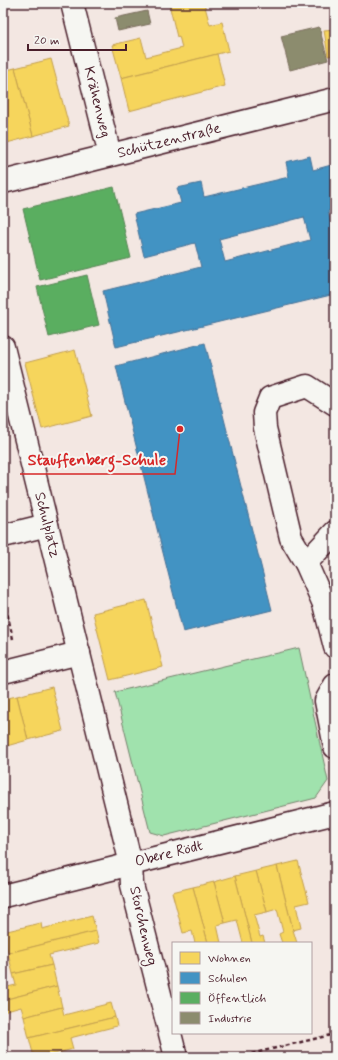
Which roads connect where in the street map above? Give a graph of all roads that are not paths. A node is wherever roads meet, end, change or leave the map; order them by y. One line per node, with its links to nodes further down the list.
1 (72, 3): 3 (street, Krähenweg)
2 (335, 99): 3 (street, Schützenstraße)
3 (110, 155): 4 (street, Schützenstraße)
4 (3, 182)
5 (3, 347): 6 (street, Schulplatz)
6 (9, 398): 8 (street, Schulplatz)
7 (335, 404): 11 (street)
8 (47, 525): 10 (street); 13 (street, Schulplatz)
9 (335, 532): 11 (street)
10 (3, 536)
11 (306, 563): 12 (street)
12 (335, 647)
13 (79, 653): 14 (street); 18 (street, Schulplatz)
14 (3, 672)
15 (335, 686): 16 (street)
16 (335, 746)
17 (335, 813): 18 (street, Obere Rödt)
18 (131, 864): 19 (street, Obere Rödt); 20 (street, Storchenweg)
19 (3, 896)
20 (176, 1057)

